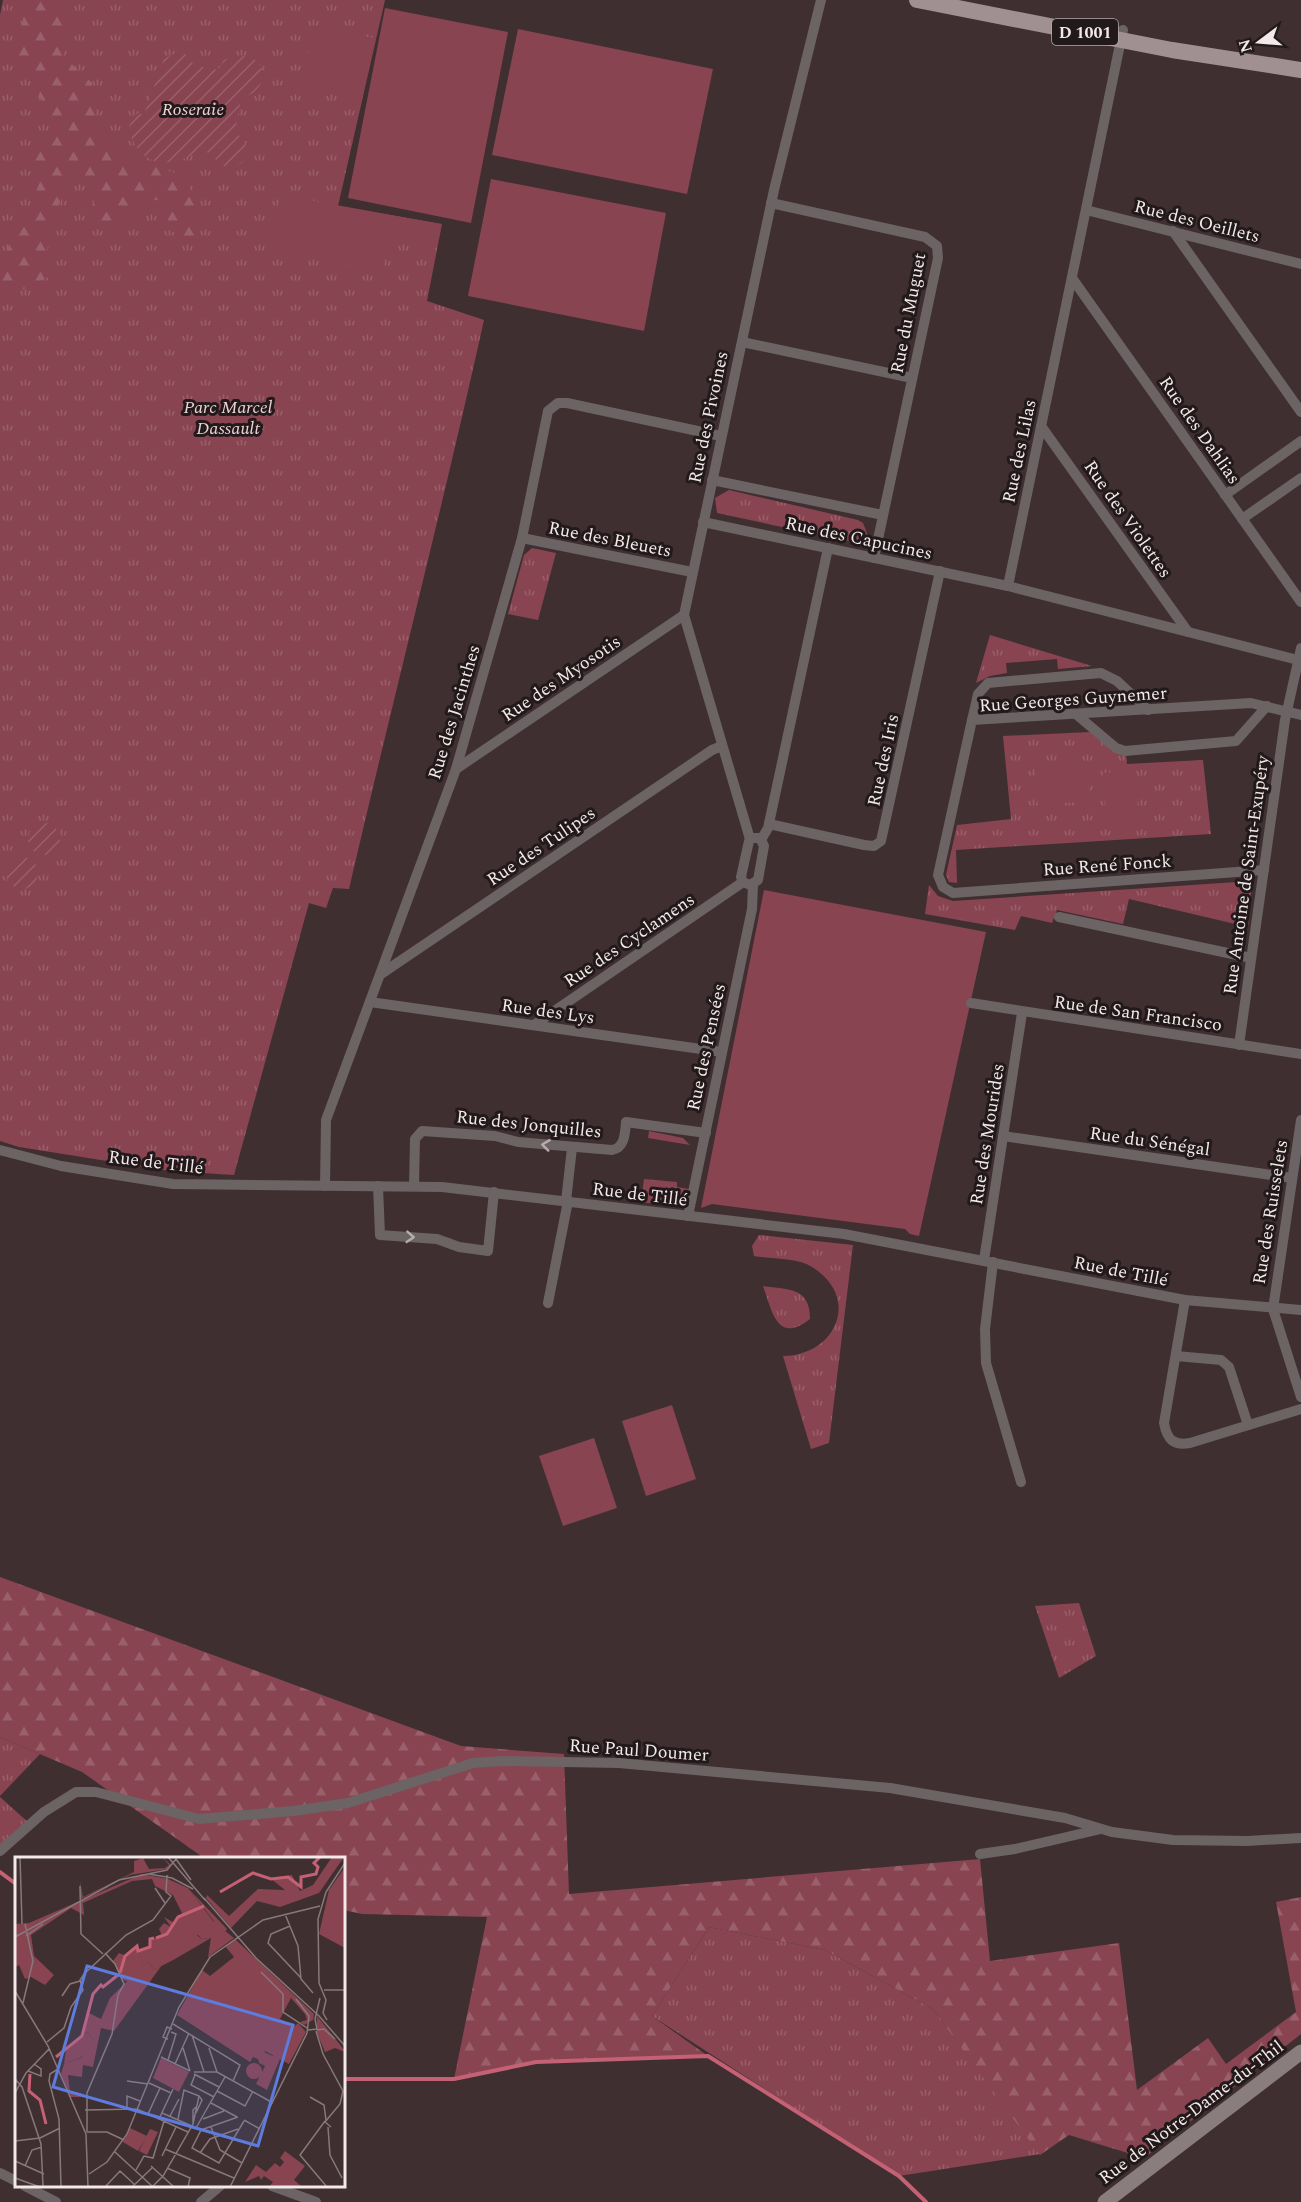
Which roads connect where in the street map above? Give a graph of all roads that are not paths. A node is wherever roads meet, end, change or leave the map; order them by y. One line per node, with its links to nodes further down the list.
1 (820, 0): 6 (street, Rue des Pivoines)
2 (918, 0): 4 (main road, D 1001)
3 (964, 0): 4 (main road, D 1001)
4 (1122, 35): 5 (main road, D 1001); 7 (street, Rue des Lilas)
5 (1301, 70)
6 (771, 203): 11 (street, Rue des Pivoines); 12 (street, Rue du Muguet)
7 (1086, 210): 8 (street, Rue des Oeillets); 10 (street, Rue des Lilas)
8 (1173, 231): 9 (street, Rue des Oeillets); 13 (street)
9 (1301, 264)
10 (1072, 278): 14 (street, Rue des Lilas); 19 (street, Rue des Dahlias)
11 (742, 342): 12 (street); 15 (street, Rue des Pivoines)
12 (912, 378): 20 (street, Rue du Muguet)
13 (1301, 412)
14 (1041, 426): 28 (street, Rue des Lilas); 31 (street, Rue des Violettes)
15 (721, 436): 18 (street, Rue des Pivoines); 23 (street, Rue des Jacinthes)
16 (1301, 441): 19 (street)
17 (1301, 478): 21 (street)
18 (712, 480): 20 (street, Rue des Capucines); 22 (street, Rue des Pivoines)
19 (1225, 495): 21 (street, Rue des Dahlias)
20 (883, 515): 25 (street, Rue du Muguet)
21 (1242, 519): 29 (street, Rue des Dahlias)
22 (703, 522): 24 (street, Rue des Capucines); 26 (street, Rue des Pivoines)
23 (522, 538): 26 (street, Rue des Bleuets); 40 (street, Rue des Jacinthes)
24 (828, 548): 25 (street, Rue des Capucines); 41 (street, Rue des Pensées)
25 (874, 558): 27 (street, Rue des Capucines)
26 (692, 572): 30 (street, Rue des Pivoines)
27 (940, 572): 28 (street, Rue des Capucines); 41 (street, Rue des Iris)
28 (1008, 586): 31 (street)
29 (1301, 602)
30 (684, 615): 39 (street, Rue des Pivoines); 40 (street, Rue des Myosotis)
31 (1188, 632): 32 (street)
32 (1300, 654): 35 (street)
33 (1267, 706): 34 (street, Rue Georges Guynemer); 35 (street, Rue Georges Guynemer); 36 (street)
34 (1148, 710): 36 (street, Rue Georges Guynemer); 38 (street)
35 (1286, 711): 37 (street, Rue Georges Guynemer); 43 (street, Rue Antoine de Saint-Exupéry)
36 (1077, 715): 38 (street, Rue Georges Guynemer)
37 (1301, 715)
38 (972, 720): 45 (street, Rue Georges Guynemer)
39 (722, 746): 42 (street, Rue des Pivoines); 48 (street, Rue des Tulipes)
40 (456, 769): 48 (street, Rue des Jacinthes)
41 (769, 824): 42 (street, Rue des Pensées)
42 (756, 839): 44 (street, Rue des Pensées); 44 (street, Rue des Pensées)
43 (1264, 870): 45 (street, Rue René Fonck); 47 (street, Rue Antoine de Saint-Exupéry)
44 (748, 884): 52 (street, Rue des Cyclamens); 54 (street, Rue des Pensées)
45 (953, 893)
46 (1059, 917): 47 (street)
47 (1251, 958): 53 (street, Rue Antoine de Saint-Exupéry)
48 (380, 975): 49 (street, Rue des Jacinthes)
49 (370, 1002): 52 (street, Rue des Lys); 62 (street, Rue des Jacinthes)
50 (971, 1003): 51 (street, Rue de San Francisco)
51 (1022, 1012): 53 (street, Rue de San Francisco); 58 (street, Rue des Mourides)
52 (534, 1025): 54 (street, Rue des Lys)
53 (1239, 1045): 55 (street, Rue de San Francisco)
54 (722, 1052): 57 (street, Rue des Pensées)
55 (1301, 1054)
56 (1301, 1120): 61 (street, Rue des Ruisselets)
57 (706, 1133): 59 (street, Rue des Jonquilles); 67 (street, Rue des Pensées)
58 (1003, 1136): 61 (street, Rue du Sénégal); 68 (street, Rue des Mourides)
59 (572, 1148): 64 (street, Rue des Jonquilles, one-way to 64); 66 (street)
60 (0, 1150): 62 (street, Rue de Tillé)
61 (1292, 1178): 71 (street, Rue des Ruisselets)
62 (325, 1186): 63 (street, Rue de Tillé)
63 (378, 1186): 64 (street, Rue de Tillé); 65 (street, one-way to 65)
64 (414, 1186): 65 (street, Rue de Tillé)
65 (494, 1192): 66 (street, Rue de Tillé)
66 (567, 1201): 67 (street, Rue de Tillé); 70 (street)
67 (688, 1216): 68 (street, Rue de Tillé)
68 (988, 1261): 69 (street, Rue de Tillé); 77 (street, Rue des Mourides)
69 (1185, 1300): 71 (street, Rue de Tillé); 73 (street)
70 (548, 1303)
71 (1273, 1308): 72 (street, Rue de Tillé); 74 (street)
72 (1301, 1310)
73 (1176, 1356): 76 (street); 76 (street)
74 (1301, 1397)
75 (1301, 1409): 76 (street)
76 (1248, 1425)
77 (1021, 1482)
78 (1102, 1829): 79 (street, Rue Paul Doumer); 80 (street, Rue Paul Doumer); 81 (street)
79 (1301, 1838)
80 (0, 1851)
81 (980, 1854)
82 (1301, 2052): 91 (main road, Rue de Notre-Dame-du-Thil)
83 (0, 2172): 84 (street)
84 (15, 2180)
85 (27, 2187): 88 (street)
86 (219, 2187): 89 (street)
87 (275, 2187): 90 (street)
88 (56, 2202)
89 (201, 2202)
90 (316, 2202)
91 (1105, 2202)

